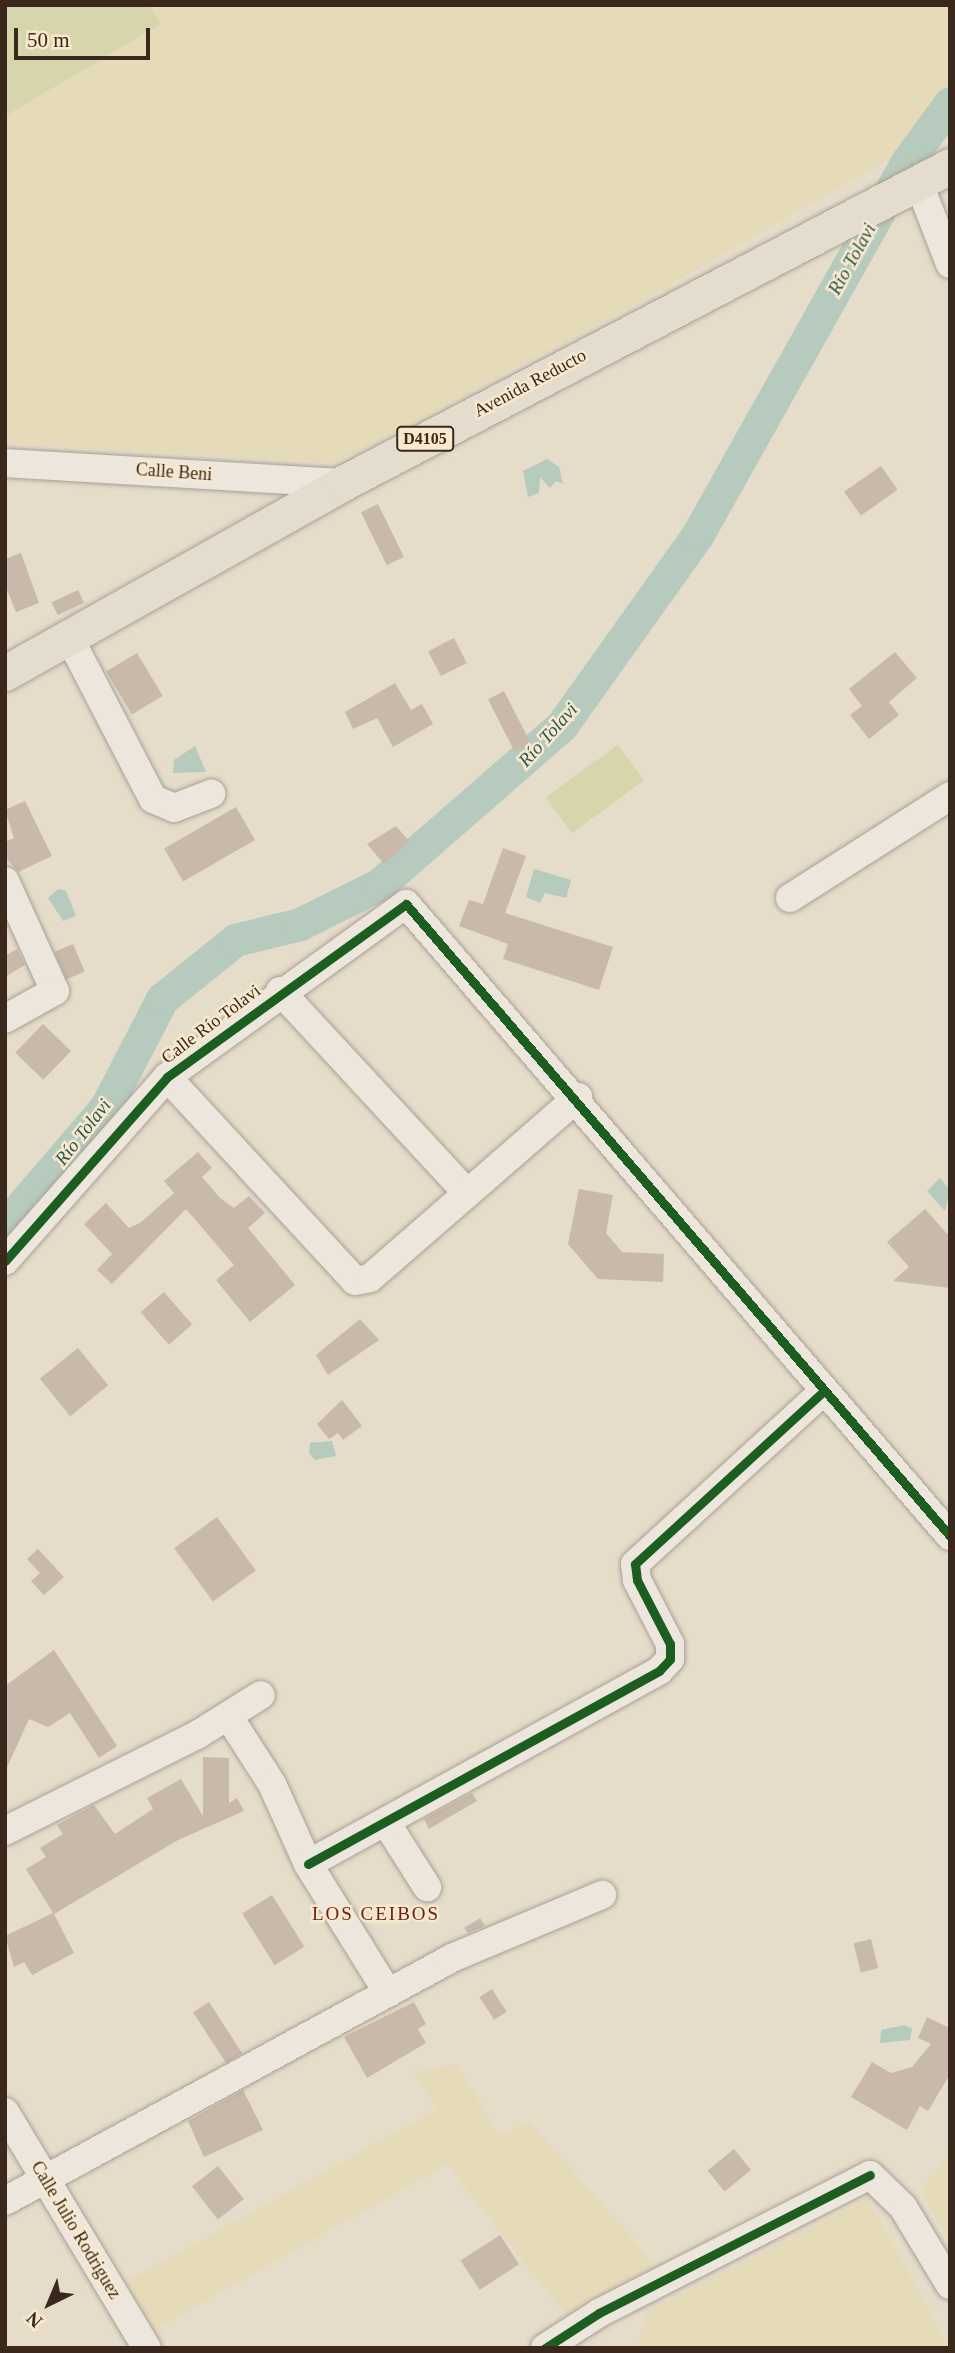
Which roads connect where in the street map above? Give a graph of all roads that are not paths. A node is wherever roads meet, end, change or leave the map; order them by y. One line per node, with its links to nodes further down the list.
1 (950, 166): 2 (main road, Avenida Reducto / D4105)
2 (913, 183): 3 (street); 5 (main road, Avenida Reducto / D4105)
3 (950, 264)
4 (5, 463): 5 (street, Calle Beni)
5 (343, 483): 6 (main road, Avenida Reducto / D4105)
6 (70, 639): 7 (main road, Avenida Reducto / D4105); 8 (street)
7 (5, 673)
8 (211, 794)
9 (950, 796): 11 (street)
10 (5, 881): 13 (street)
11 (790, 898)
12 (280, 991): 14 (street, Calle Río Tolavi); 15 (street, Calle Río Tolavi); 16 (street)
13 (5, 1019)
14 (167, 1077): 16 (street); 17 (street, Calle Río Tolavi)
15 (578, 1097): 16 (street); 18 (street)
16 (467, 1193)
17 (5, 1261)
18 (824, 1391): 19 (street); 22 (street)
19 (950, 1536)
20 (261, 1695): 21 (street)
21 (229, 1717): 23 (street); 24 (street)
22 (387, 1824): 24 (street); 25 (street)
23 (5, 1831)
24 (308, 1864): 27 (street)
25 (427, 1887)
26 (602, 1895): 27 (street)
27 (388, 1993): 29 (street)
28 (5, 2112): 29 (street, Calle Julio Rodriguez)
29 (46, 2179): 30 (street); 32 (street, Calle Julio Rodriguez)
30 (5, 2201)
31 (950, 2285): 33 (street)
32 (147, 2348)
33 (545, 2348)

